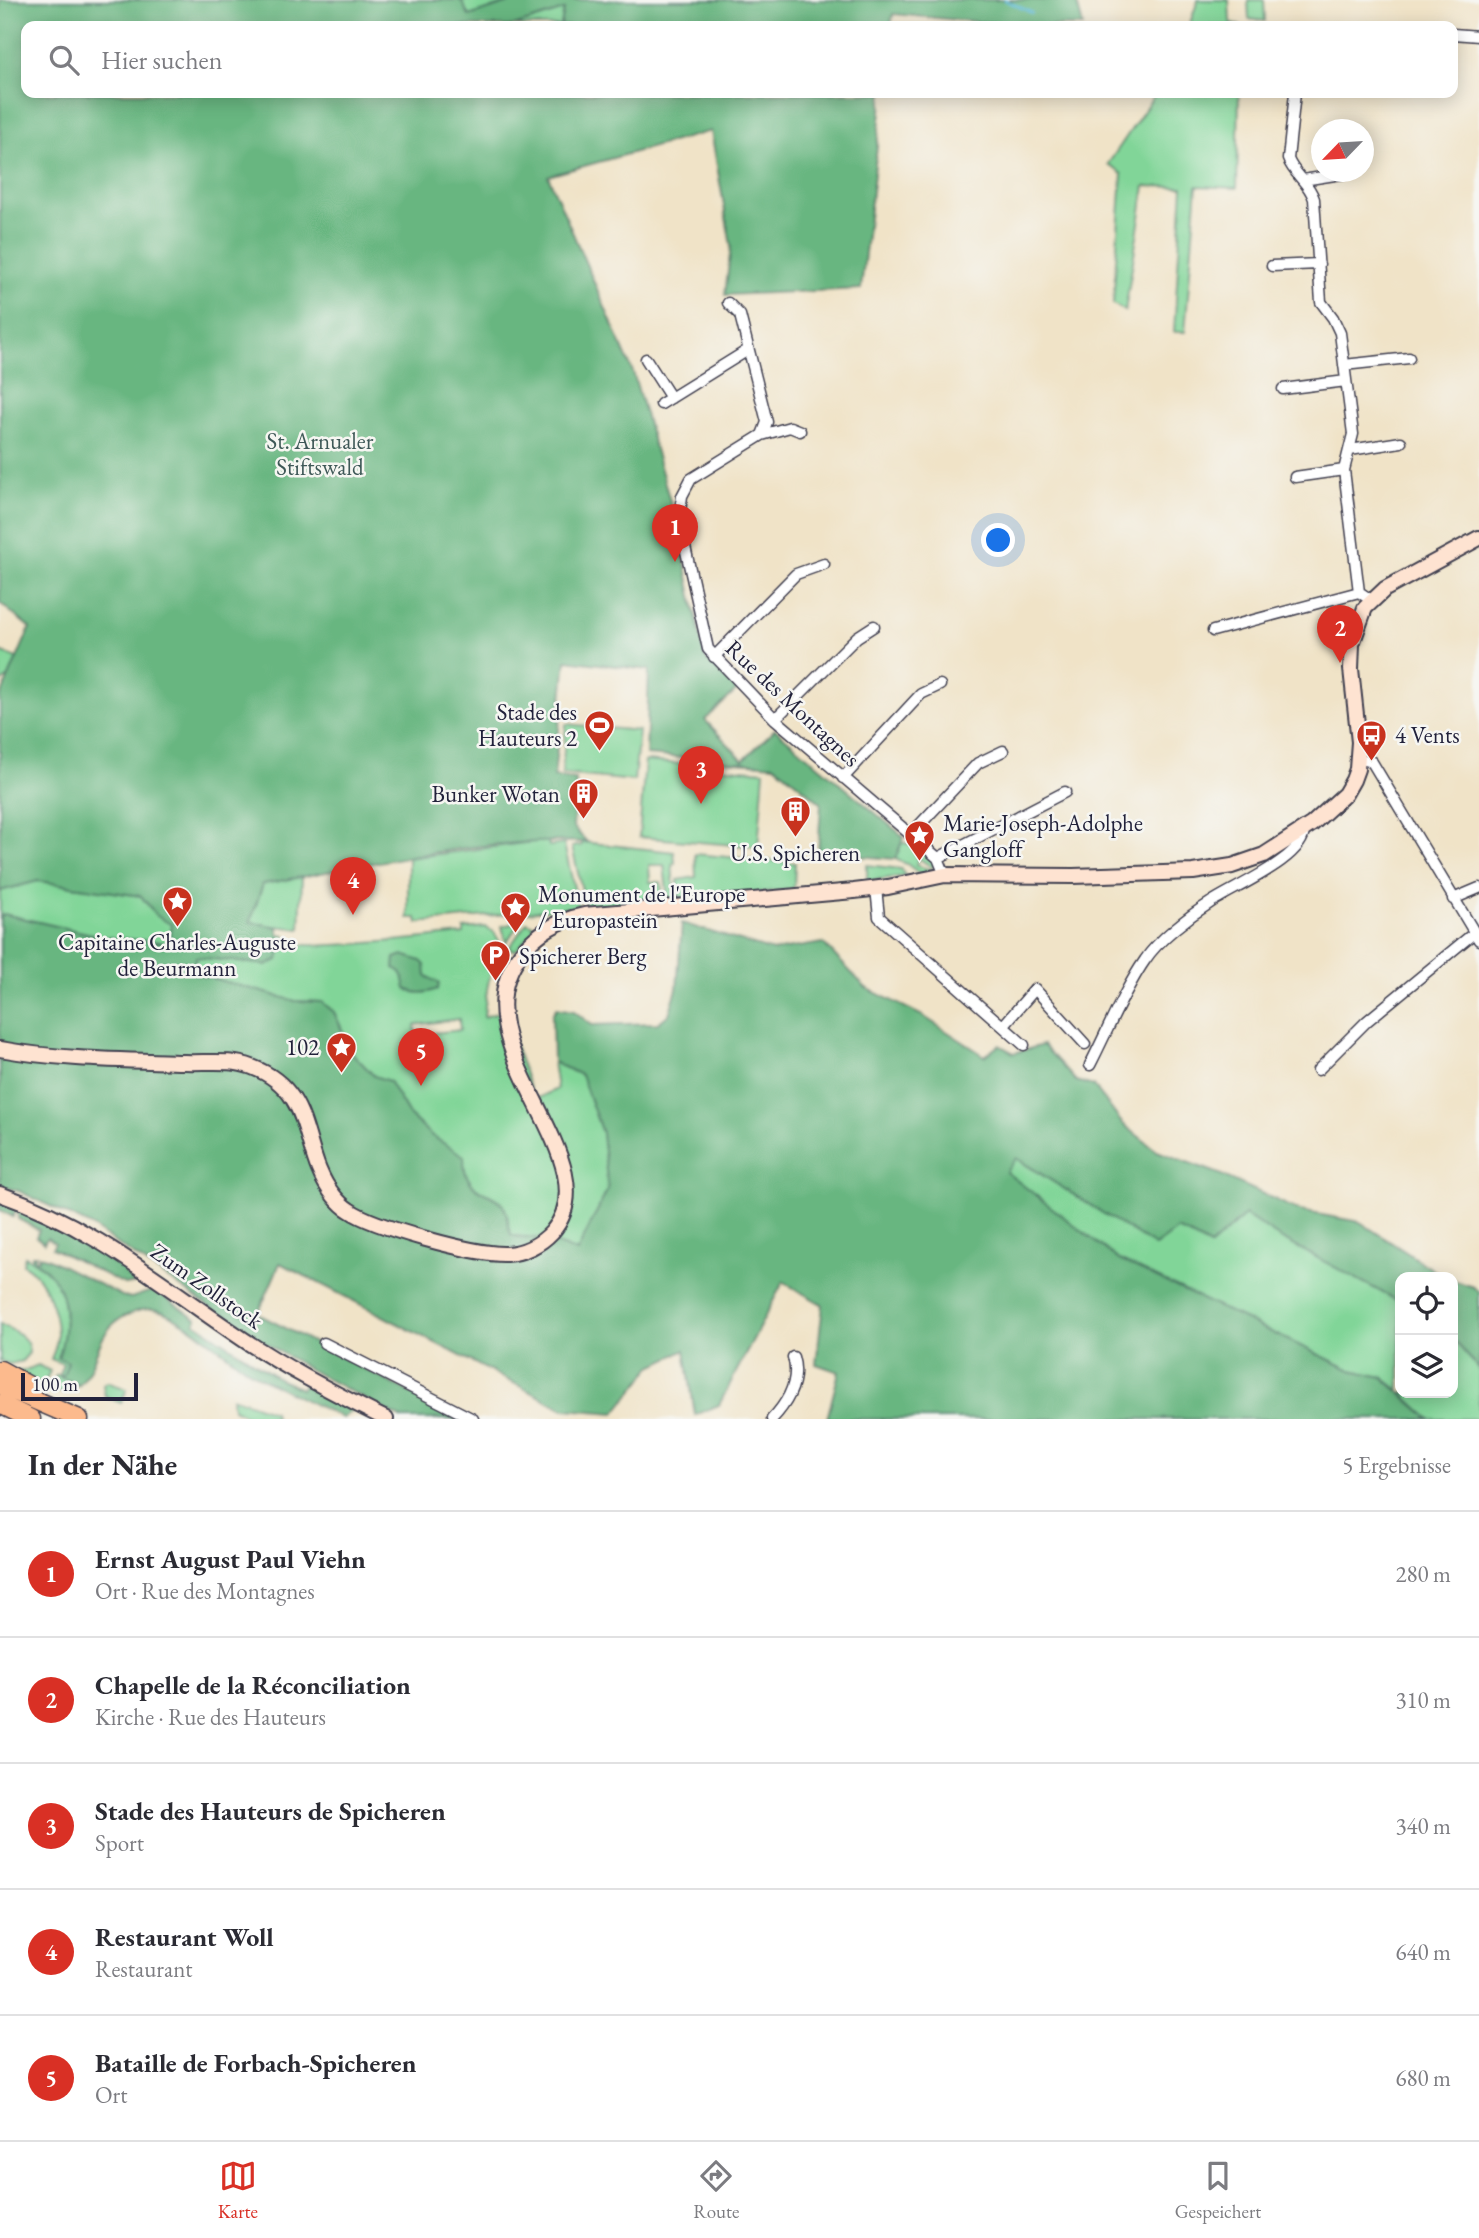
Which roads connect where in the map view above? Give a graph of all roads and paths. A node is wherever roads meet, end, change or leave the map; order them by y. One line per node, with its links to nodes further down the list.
1 (1458, 34): 2 (street)
2 (1479, 36)
3 (1294, 98): 5 (street)
4 (1311, 179): 5 (street)
5 (1303, 180): 6 (street)
6 (1319, 264): 7 (street); 12 (street)
7 (1272, 266)
8 (728, 303): 9 (street)
9 (748, 350): 15 (street); 18 (street)
10 (1409, 358): 12 (street)
11 (646, 359): 15 (street)
12 (1344, 365): 13 (street)
13 (1346, 381): 14 (street); 20 (street)
14 (1283, 389)
15 (671, 398): 16 (street)
16 (662, 404)
17 (800, 431): 18 (street)
18 (762, 435): 28 (street, Rue des Montagnes)
19 (1401, 442): 20 (street)
20 (1350, 450): 21 (street)
21 (1344, 470): 22 (street); 25 (street)
22 (1295, 477)
23 (1479, 538): 25 (street)
24 (824, 564): 28 (street)
25 (1365, 596): 27 (street); 32 (street)
26 (874, 626): 30 (street)
27 (1213, 631)
28 (714, 657): 30 (street, Rue des Montagnes)
29 (940, 685): 33 (street)
30 (775, 719): 33 (street, Rue des Montagnes)
31 (1003, 751): 36 (street)
32 (1358, 758): 35 (street); 41 (street)
33 (843, 778): 36 (street, Rue des Montagnes)
34 (1065, 792): 37 (street)
35 (1304, 829): 38 (street); 47 (street)
36 (910, 835): 37 (street, Rue des Montagnes)
37 (938, 858): 38 (street, Rue des Montagnes)
38 (945, 875): 39 (street)
39 (882, 888): 43 (street); 46 (street)
40 (1479, 888): 41 (street)
41 (1453, 899): 42 (street)
42 (1476, 936): 48 (street)
43 (1003, 1026): 44 (street); 45 (street)
44 (1085, 1044)
45 (1024, 1045)
46 (0, 1049)
47 (1090, 1065)
48 (1318, 1070)
49 (0, 1194): 57 (street, Zum Zollstock)
50 (324, 1343): 58 (street)
51 (793, 1357): 59 (street)
52 (0, 1370): 55 (highway)
53 (0, 1385): 55 (highway)
54 (0, 1404): 56 (highway)
55 (74, 1417)
56 (31, 1419)
57 (386, 1419)
58 (473, 1419)
59 (772, 1419)

